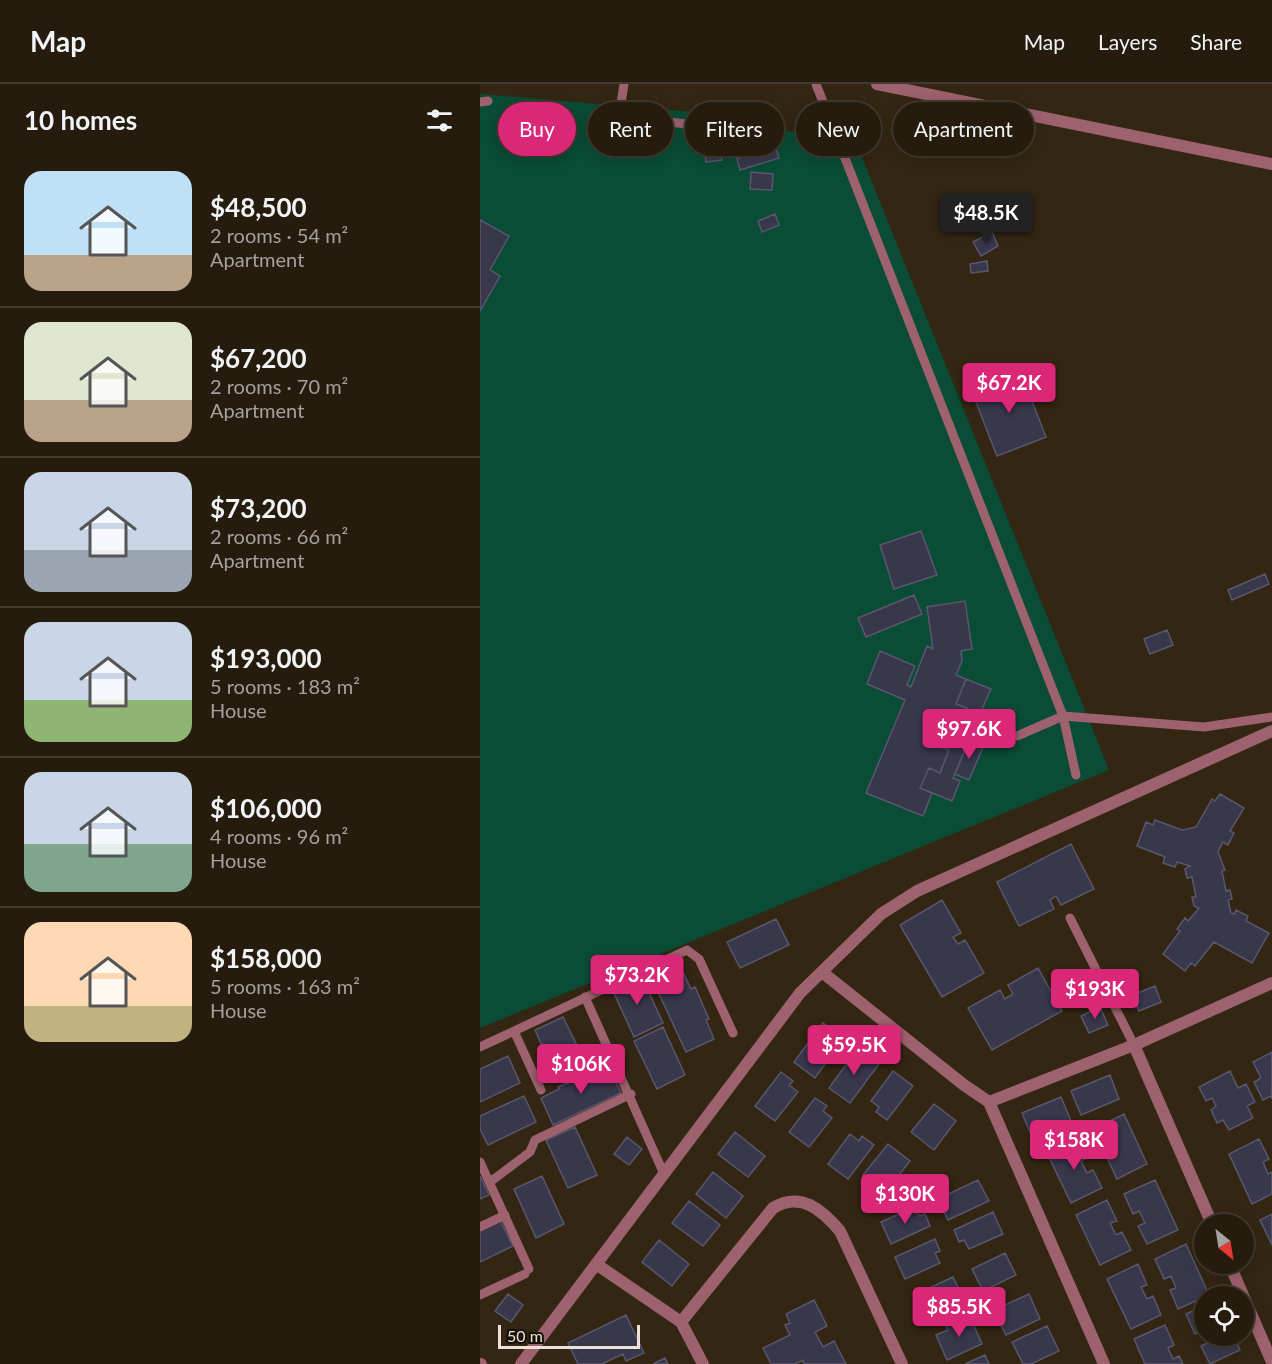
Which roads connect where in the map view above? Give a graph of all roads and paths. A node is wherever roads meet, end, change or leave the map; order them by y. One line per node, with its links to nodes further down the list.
1 (624, 84): 4 (lane)
2 (816, 84): 6 (lane)
3 (877, 84): 5 (street)
4 (621, 102)
5 (1272, 164)
6 (1063, 716): 7 (lane); 9 (lane); 10 (lane)
7 (1272, 717)
8 (1272, 731): 12 (street)
9 (1017, 736)
10 (1076, 775)
11 (1070, 918): 17 (lane)
12 (822, 972): 21 (street); 23 (street)
13 (1272, 982): 17 (street)
14 (585, 998): 15 (lane); 16 (lane); 20 (lane)
15 (514, 1031): 18 (lane); 19 (lane)
16 (733, 1033)
17 (1134, 1045): 21 (street); 25 (street)
18 (480, 1047)
19 (541, 1090)
20 (631, 1094): 23 (lane); 24 (lane)
21 (989, 1102): 36 (street)
22 (480, 1162): 24 (lane)
23 (664, 1174): 28 (street)
24 (489, 1182): 26 (lane)
25 (1208, 1214)
26 (505, 1215): 27 (lane); 30 (lane)
27 (480, 1227)
28 (596, 1264): 31 (street); 33 (street)
29 (1234, 1274): 32 (street)
30 (480, 1295)
31 (681, 1322): 34 (street); 35 (street)
32 (1272, 1362)
33 (521, 1364)
34 (703, 1364)
35 (902, 1364)
36 (1104, 1364)

